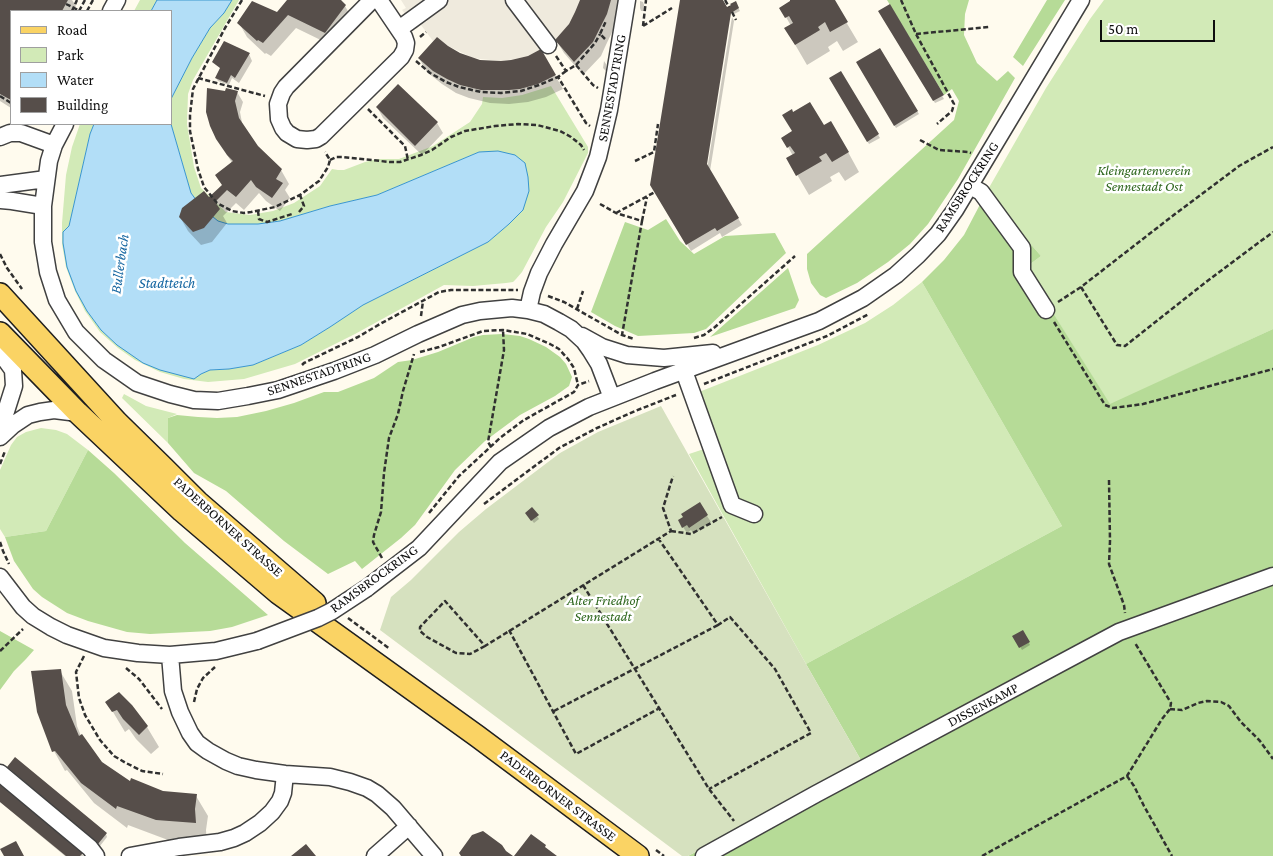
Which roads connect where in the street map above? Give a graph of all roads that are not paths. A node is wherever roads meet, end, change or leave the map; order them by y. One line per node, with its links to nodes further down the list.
1 (372, 0): 7 (street)
2 (379, 0): 7 (street)
3 (439, 0): 7 (street)
4 (514, 0): 8 (street)
5 (627, 0): 19 (street, SENNESTADTRING)
6 (1081, 0): 15 (street, RAMSBROCKRING)
7 (399, 28)
8 (548, 45)
9 (56, 125): 12 (street, SENNESTADTRING)
10 (64, 125): 12 (street, SENNESTADTRING)
11 (0, 137): 12 (street)
12 (54, 145): 13 (street, SENNESTADTRING)
13 (46, 179): 14 (street); 17 (street, SENNESTADTRING)
14 (0, 185)
15 (970, 186): 20 (street); 23 (street, RAMSBROCKRING)
16 (0, 200): 17 (street)
17 (43, 206): 19 (street, SENNESTADTRING)
18 (0, 294): 34 (main road, PADERBORNER STRASSE)
19 (528, 310): 21 (street, SENNESTADTRING)
20 (1046, 310)
21 (571, 330): 23 (street, RAMSBROCKRING); 26 (street, SENNESTADTRING)
22 (0, 333): 27 (main road, PADERBORNER STRASSE)
23 (748, 347): 25 (street, RAMSBROCKRING)
24 (0, 352): 28 (street)
25 (684, 371): 26 (street, RAMSBROCKRING); 30 (street)
26 (612, 398): 33 (street, RAMSBROCKRING, bridge)
27 (78, 413): 29 (street); 34 (main road, PADERBORNER STRASSE)
28 (0, 430)
29 (0, 437)
30 (754, 514)
31 (1273, 576): 43 (street, DISSENKAMP)
32 (0, 577): 33 (street, RAMSBROCKRING)
33 (170, 656): 36 (street)
34 (478, 736): 38 (main road, PADERBORNER STRASSE)
35 (0, 773): 39 (street)
36 (285, 774): 37 (street); 40 (street)
37 (410, 826): 41 (street); 42 (street)
38 (647, 853)
39 (96, 856)
40 (130, 856)
41 (375, 856)
42 (434, 856)
43 (704, 856)

